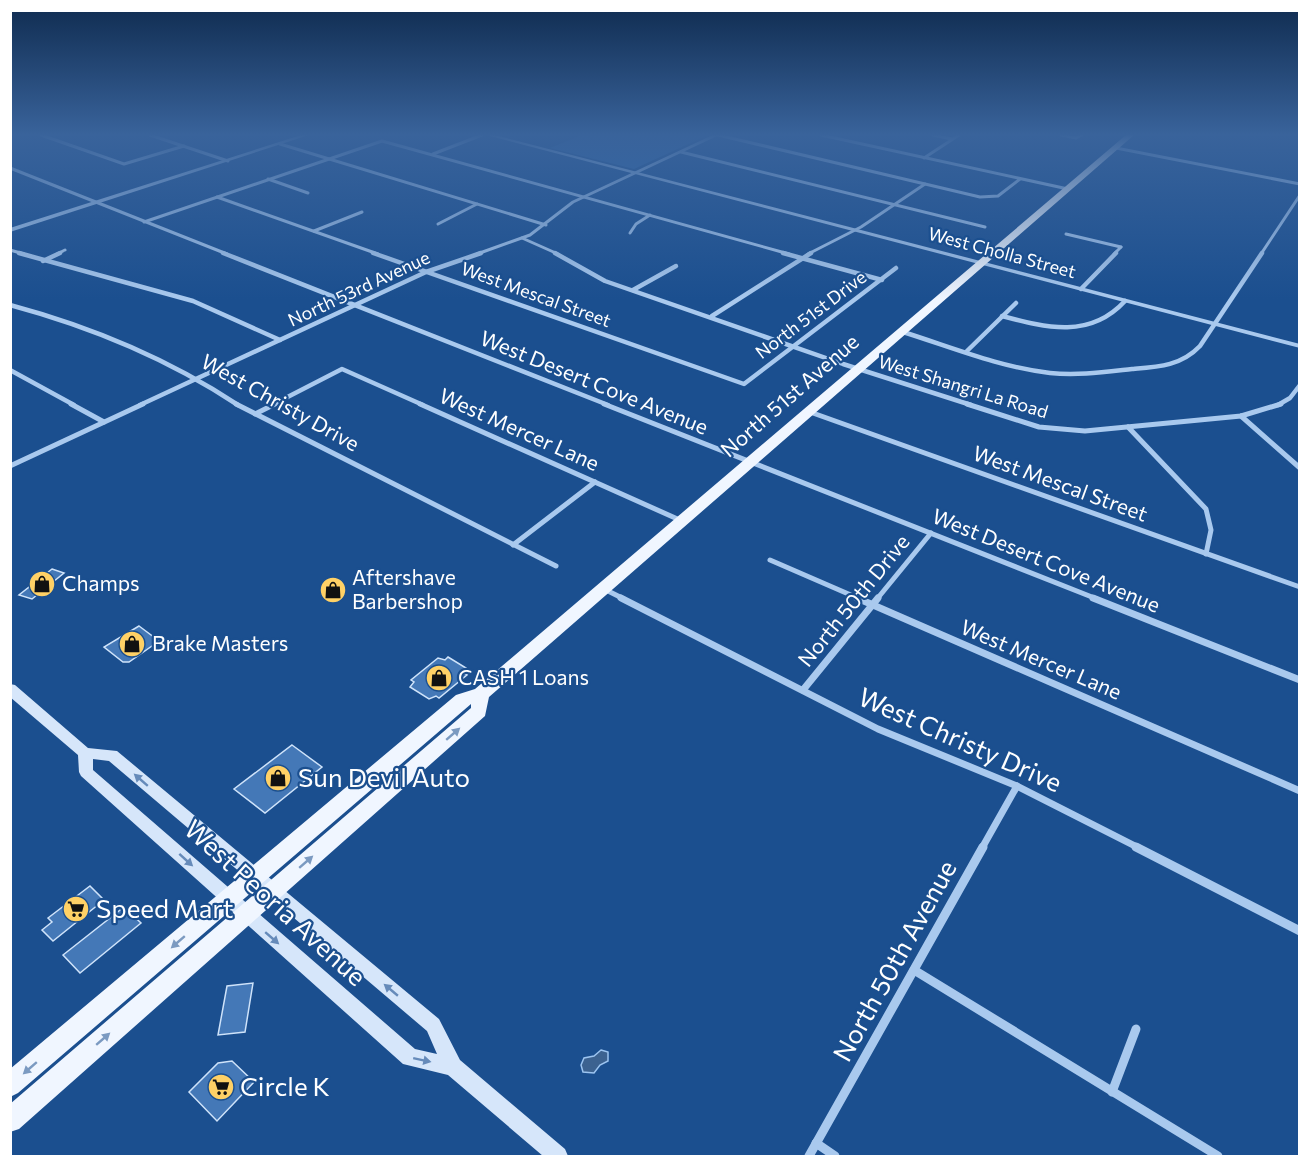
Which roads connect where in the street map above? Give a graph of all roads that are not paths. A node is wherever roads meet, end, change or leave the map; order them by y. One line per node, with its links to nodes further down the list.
1 (63, 189): 18 (street, West Desert Cove Avenue)
2 (139, 189): 18 (street)
3 (238, 189): 16 (street)
4 (298, 189): 14 (street)
5 (429, 189): 19 (street)
6 (557, 189): 17 (street)
7 (600, 189): 17 (street, North 53rd Avenue)
8 (699, 189): 28 (street, West Cholla Street)
9 (828, 189): 20 (street)
10 (917, 189): 20 (street)
11 (951, 189): 12 (street)
12 (1005, 189)
13 (1068, 189): 37 (main road, North 51st Avenue)
14 (308, 193)
15 (1299, 195): 52 (street)
16 (217, 197): 23 (street); 29 (street, West Mescal Street)
17 (584, 197): 22 (street); 25 (street, North 53rd Avenue)
18 (97, 203): 23 (street, West Desert Cove Avenue); 27 (street)
19 (477, 204): 24 (street); 25 (street)
20 (893, 206): 26 (street); 28 (street)
21 (362, 212): 29 (street)
22 (650, 215): 30 (street); 35 (street)
23 (144, 222): 49 (street, West Desert Cove Avenue)
24 (438, 224)
25 (546, 225): 32 (street, North 53rd Avenue)
26 (985, 227)
27 (10, 230)
28 (855, 230): 35 (street); 37 (street, West Cholla Street)
29 (313, 231): 40 (street, West Mescal Street)
30 (630, 233)
31 (1066, 234): 44 (street)
32 (522, 238): 40 (street, North 53rd Avenue); 45 (street, West Shangri La Road)
33 (10, 250): 36 (street)
34 (65, 250): 36 (street)
35 (802, 257): 43 (street); 50 (street)
36 (42, 261): 42 (street)
37 (982, 263): 44 (street, West Cholla Street); 53 (main road, North 51st Avenue)
38 (676, 266): 45 (street)
39 (896, 268): 43 (street, North 51st Drive)
40 (426, 272): 49 (street, North 53rd Avenue); 61 (street, West Mescal Street)
41 (123, 273): 42 (street)
42 (113, 279): 54 (street)
43 (882, 279): 56 (street, North 51st Drive)
44 (1081, 289): 46 (street, West Cholla Street)
45 (633, 290): 50 (street, West Shangri La Road)
46 (1125, 301): 51 (street); 52 (street, West Cholla Street)
47 (1016, 303): 51 (street)
48 (10, 305): 60 (street, West Christy Drive)
49 (355, 305): 54 (street, North 53rd Avenue); 68 (street, West Desert Cove Avenue)
50 (712, 316): 56 (street, West Shangri La Road)
51 (1002, 316): 57 (street)
52 (1215, 324): 55 (street, West Cholla Street); 57 (street)
53 (903, 332): 57 (street); 58 (main road, North 51st Avenue)
54 (280, 340): 60 (street, North 53rd Avenue)
55 (1299, 346)
56 (793, 347): 58 (street, West Shangri La Road); 61 (street, North 51st Drive)
57 (967, 351)
58 (859, 369): 63 (main road, North 51st Avenue); 67 (street, West Shangri La Road)
59 (10, 370): 66 (street)
60 (200, 378): 64 (street, West Christy Drive); 66 (street, North 53rd Avenue)
61 (744, 384)
62 (1299, 385): 65 (street, West Shangri La Road)
63 (810, 412): 68 (main road, North 51st Avenue); 75 (street, West Mescal Street)
64 (255, 414): 71 (street, West Mercer Lane); 74 (street, West Christy Drive)
65 (1241, 416): 67 (street, West Shangri La Road); 70 (street)
66 (104, 422): 69 (street, North 53rd Avenue)
67 (1128, 427): 75 (street)
68 (751, 463): 72 (main road, North 51st Avenue); 73 (street, West Desert Cove Avenue)
69 (10, 465)
70 (1299, 468)
71 (595, 482): 72 (street, West Mercer Lane); 74 (street)
72 (683, 522): 79 (main road, North 51st Avenue)
73 (931, 533): 80 (street, North 50th Drive); 81 (street, West Desert Cove Avenue)
74 (513, 545): 77 (street, West Christy Drive)
75 (1206, 554): 78 (street, West Mescal Street)
76 (770, 560): 80 (street, West Mercer Lane)
77 (556, 566)
78 (1299, 587)
79 (604, 589): 83 (street, West Christy Drive); 87 (main road, North 51st Avenue)
80 (872, 606): 83 (street, North 50th Drive); 86 (street, West Mercer Lane)
81 (1299, 680)
82 (10, 689): 84 (main road)
83 (803, 690): 85 (street, West Christy Drive)
84 (85, 753): 87 (main road, West Peoria Avenue, one-way to 84); 88 (main road, West Peoria Avenue, one-way to 88)
85 (1017, 786): 90 (street, West Christy Drive); 91 (street, North 50th Avenue)
86 (1299, 791)
87 (263, 884): 88 (main road, North 51st Avenue); 89 (main road, North 51st Avenue); 93 (main road, West Peoria Avenue, one-way to 87)
88 (228, 899): 89 (main road, West Peoria Avenue); 94 (main road, North 51st Avenue, one-way to 94)
89 (246, 914): 93 (main road, West Peoria Avenue, one-way to 93); 96 (main road, North 51st Avenue, one-way to 89)
90 (1299, 931)
91 (914, 970): 95 (street); 97 (street, North 50th Avenue)
92 (1136, 1029): 95 (street)
93 (453, 1067): 98 (main road, West Peoria Avenue)
94 (10, 1085)
95 (1112, 1092): 101 (street)
96 (10, 1120)
97 (816, 1143): 99 (street, North 50th Avenue); 100 (street)
98 (558, 1156)
99 (809, 1156)
100 (835, 1156)
101 (1218, 1156)

